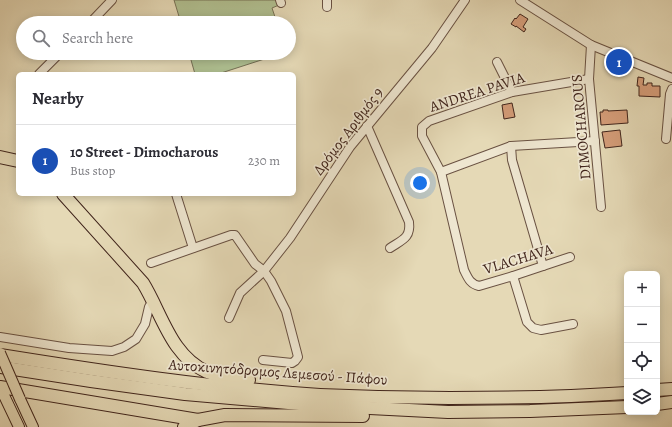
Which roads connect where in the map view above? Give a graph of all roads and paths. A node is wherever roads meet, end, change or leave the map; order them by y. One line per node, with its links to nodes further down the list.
1 (112, 0): 4 (street)
2 (465, 0): 13 (street, Δρόμος Αριθμός 9)
3 (522, 1): 5 (street)
4 (97, 16)
5 (591, 45): 9 (street); 10 (street, DIMOCHAROUS)
6 (53, 60): 8 (street)
7 (496, 62): 12 (street)
8 (42, 72)
9 (672, 78)
10 (589, 79): 12 (street, ANDREA PAVIA); 15 (street, DIMOCHAROUS)
11 (672, 89): 14 (street)
12 (512, 92): 19 (street, ANDREA PAVIA)
13 (367, 126): 24 (street); 28 (street, Δρόμος Αριθμός 9)
14 (666, 139)
15 (595, 140): 16 (street); 22 (street, DIMOCHAROUS)
16 (511, 146): 19 (street); 27 (street)
17 (0, 157): 18 (highway)
18 (16, 161)
19 (441, 172): 29 (street, VLACHAVA)
20 (65, 196): 30 (highway)
21 (177, 196): 23 (street)
22 (601, 207)
23 (193, 248): 26 (street); 28 (street)
24 (390, 248)
25 (570, 257): 27 (street, VLACHAVA)
26 (151, 263)
27 (543, 266): 29 (street, VLACHAVA)
28 (264, 271): 31 (street, Δρόμος Αριθμός 9); 35 (street)
29 (513, 276): 32 (street)
30 (153, 300): 33 (street); 41 (highway)
31 (229, 318)
32 (573, 324)
33 (0, 337)
34 (0, 354): 41 (highway, Αυτοκινητόδρομος Λεμεσού - Πάφου); 48 (main road, bridge)
35 (262, 360)
36 (0, 367): 45 (highway, Αυτοκινητόδρομος Λεμεσού - Πάφου)
37 (672, 389): 38 (highway)
38 (660, 390)
39 (2, 392): 46 (highway); 47 (main road)
40 (624, 393): 41 (highway, Αυτοκινητόδρομος Λεμεσού - Πάφου)
41 (442, 398)
42 (672, 402): 43 (highway)
43 (660, 404)
44 (624, 407): 45 (highway, Αυτοκινητόδρομος Λεμεσού - Πάφου)
45 (448, 412): 46 (highway)
46 (198, 420): 49 (highway)
47 (19, 427)
48 (33, 427)
49 (184, 427)

